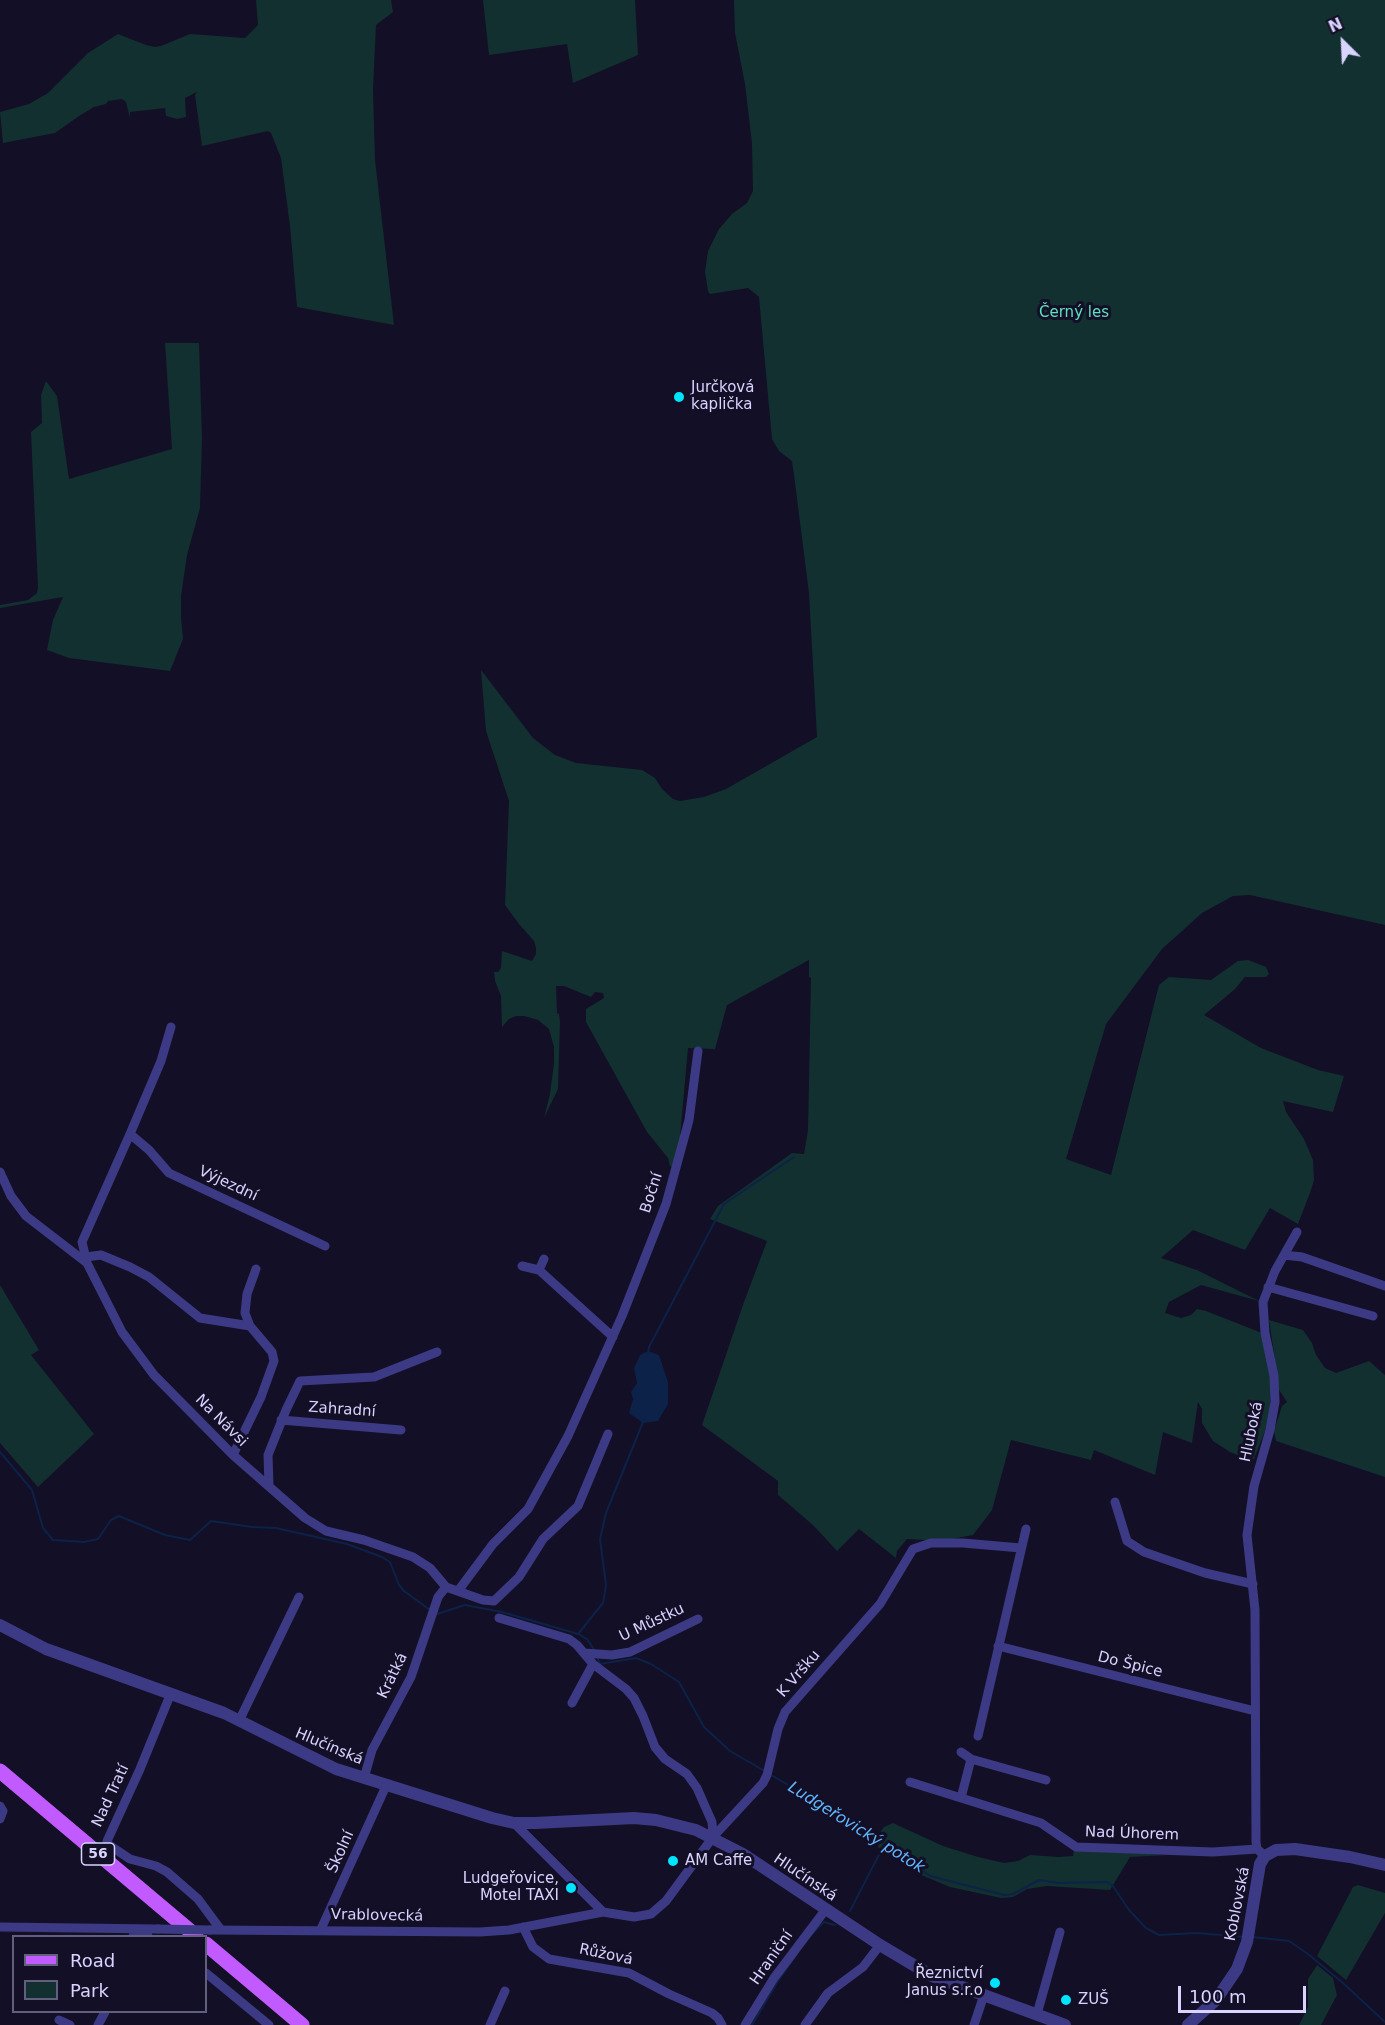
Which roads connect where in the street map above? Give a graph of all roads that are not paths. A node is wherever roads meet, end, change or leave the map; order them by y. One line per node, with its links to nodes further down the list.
1 (171, 1027): 3 (street)
2 (698, 1051): 17 (street, Boční)
3 (130, 1134): 6 (street, Výjezdní); 9 (street)
4 (0, 1172): 9 (street, Na Návsi)
5 (1298, 1232): 7 (street, Hluboká)
6 (325, 1245)
7 (1284, 1255): 13 (street); 14 (street, Hluboká)
8 (544, 1259): 12 (street)
9 (87, 1260): 16 (street); 22 (street, Na Návsi)
10 (522, 1266): 12 (street)
11 (256, 1269): 16 (street)
12 (539, 1270): 17 (street)
13 (1385, 1286)
14 (1268, 1287): 15 (street); 27 (street, Hluboká)
15 (1373, 1316)
16 (250, 1326): 22 (street)
17 (613, 1337): 29 (street, Boční)
18 (437, 1352): 19 (street, Zahradní)
19 (281, 1420): 20 (street, Zahradní); 23 (street, Zahradní)
20 (401, 1430)
21 (608, 1434): 29 (street, Na Návsi)
22 (233, 1455): 23 (street, Na Návsi)
23 (269, 1486): 28 (street, Na Návsi)
24 (1115, 1502): 27 (street)
25 (1026, 1529): 26 (street)
26 (1021, 1548): 34 (street); 53 (street, K Vršku)
27 (1253, 1584): 39 (street, Hluboká)
28 (447, 1587): 29 (street, Na Návsi); 45 (street, Krátká)
29 (458, 1591)
30 (299, 1597): 40 (street)
31 (499, 1618): 35 (street)
32 (698, 1619): 35 (street, U Můstku)
33 (0, 1625): 37 (street, Hlučínská)
34 (998, 1646): 39 (street, Do Špice); 41 (street)
35 (591, 1653): 36 (street)
36 (593, 1664): 38 (street); 53 (street)
37 (171, 1693): 40 (street, Hlučínská); 61 (street, Nad Tratí)
38 (572, 1703)
39 (1255, 1711): 54 (street, Hluboká)
40 (239, 1721): 45 (street, Hlučínská)
41 (978, 1736)
42 (961, 1752): 43 (street)
43 (971, 1759): 46 (street); 49 (street)
44 (0, 1771): 65 (main road, 56)
45 (364, 1778): 48 (street, Hlučínská)
46 (1046, 1780)
47 (910, 1782): 49 (street, Nad Úhorem)
48 (386, 1786): 52 (street, Hlučínská); 60 (street, Školní)
49 (961, 1798): 54 (street, Nad Úhorem)
50 (0, 1806): 51 (street)
51 (0, 1819)
52 (514, 1823): 53 (street, Hlučínská); 57 (street)
53 (712, 1838): 56 (street, Hlučínská); 57 (street, Vrablovecká)
54 (1261, 1852): 55 (street, Koblovská); 84 (street, Koblovská)
55 (1385, 1865)
56 (826, 1909): 68 (street, Hlučínská); 80 (street, Hraniční)
57 (603, 1912): 59 (street, Vrablovecká)
58 (0, 1927): 63 (street, Vrablovecká)
59 (523, 1927): 60 (street, Vrablovecká); 79 (street, Růžová)
60 (321, 1929): 61 (street, Vrablovecká)
61 (221, 1930): 66 (street, Vrablovecká)
62 (1060, 1932): 72 (street)
63 (135, 1933): 64 (street, Vrablovecká, bridge)
64 (192, 1935)
65 (202, 1935)
66 (207, 1936)
67 (207, 1940): 77 (main road, 56)
68 (880, 1945): 71 (street, Hlučínská); 74 (street)
69 (207, 1974): 76 (street)
70 (505, 1991): 78 (street)
71 (984, 1995): 72 (street, Hlučínská); 82 (street)
72 (1037, 2014): 83 (street, Hlučínská)
73 (58, 2020): 75 (street)
74 (807, 2022): 81 (street)
75 (70, 2025)
76 (268, 2025)
77 (302, 2025)
78 (490, 2025)
79 (722, 2025)
80 (745, 2025)
81 (819, 2025)
82 (974, 2025)
83 (1065, 2025)
84 (1188, 2025)

